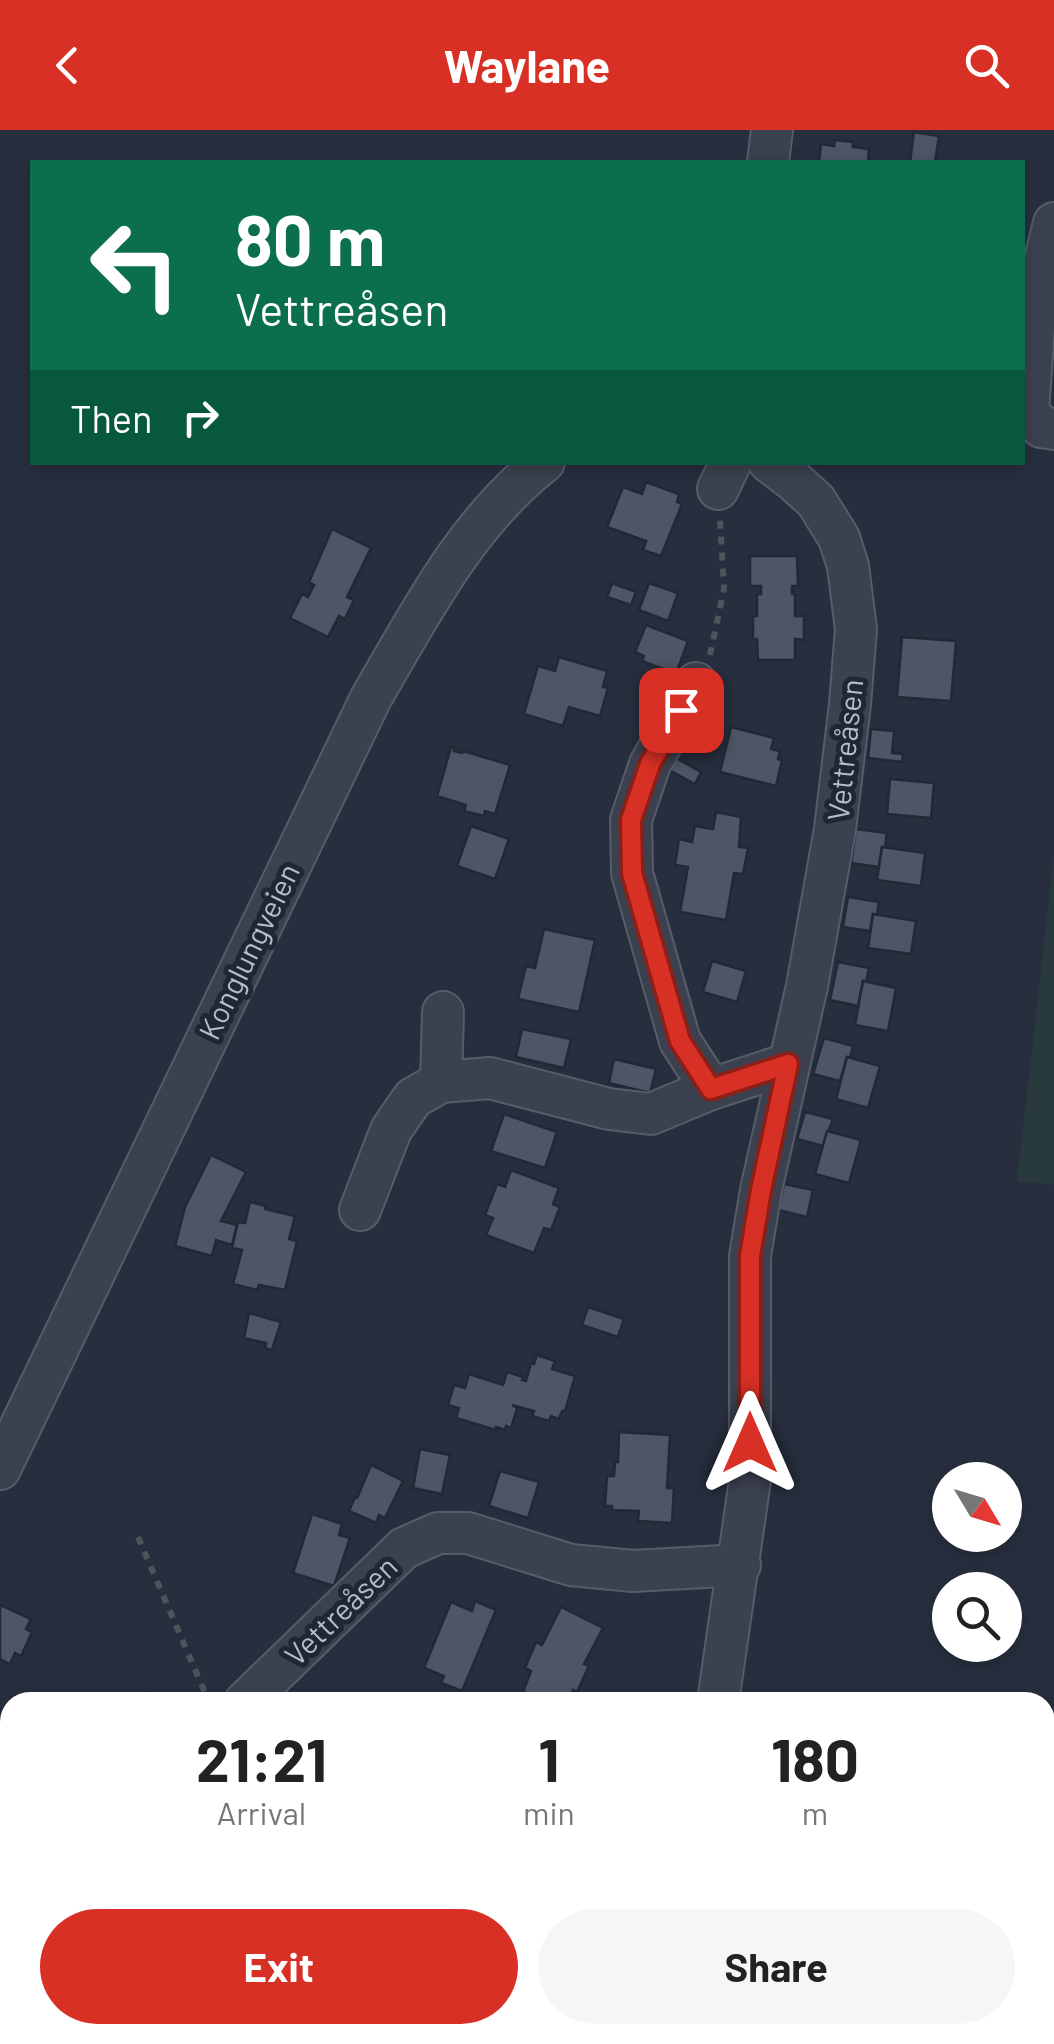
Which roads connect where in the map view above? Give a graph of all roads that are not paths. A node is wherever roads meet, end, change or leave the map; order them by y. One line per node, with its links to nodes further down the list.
1 (772, 130): 2 (street)
2 (768, 160)
3 (1054, 223): 4 (street)
4 (1054, 428)
5 (540, 465): 13 (street, Konglungveien)
6 (772, 465): 9 (street, Vettreåsen)
7 (696, 683): 11 (street)
8 (443, 1012): 10 (street)
9 (788, 1064): 11 (street); 14 (street, Vettreåsen)
10 (441, 1082): 11 (street); 12 (street)
11 (711, 1089)
12 (360, 1210)
13 (0, 1469)
14 (740, 1565): 15 (street, Vettreåsen); 16 (street, Vettreåsen)
15 (255, 1692)
16 (720, 1692)

